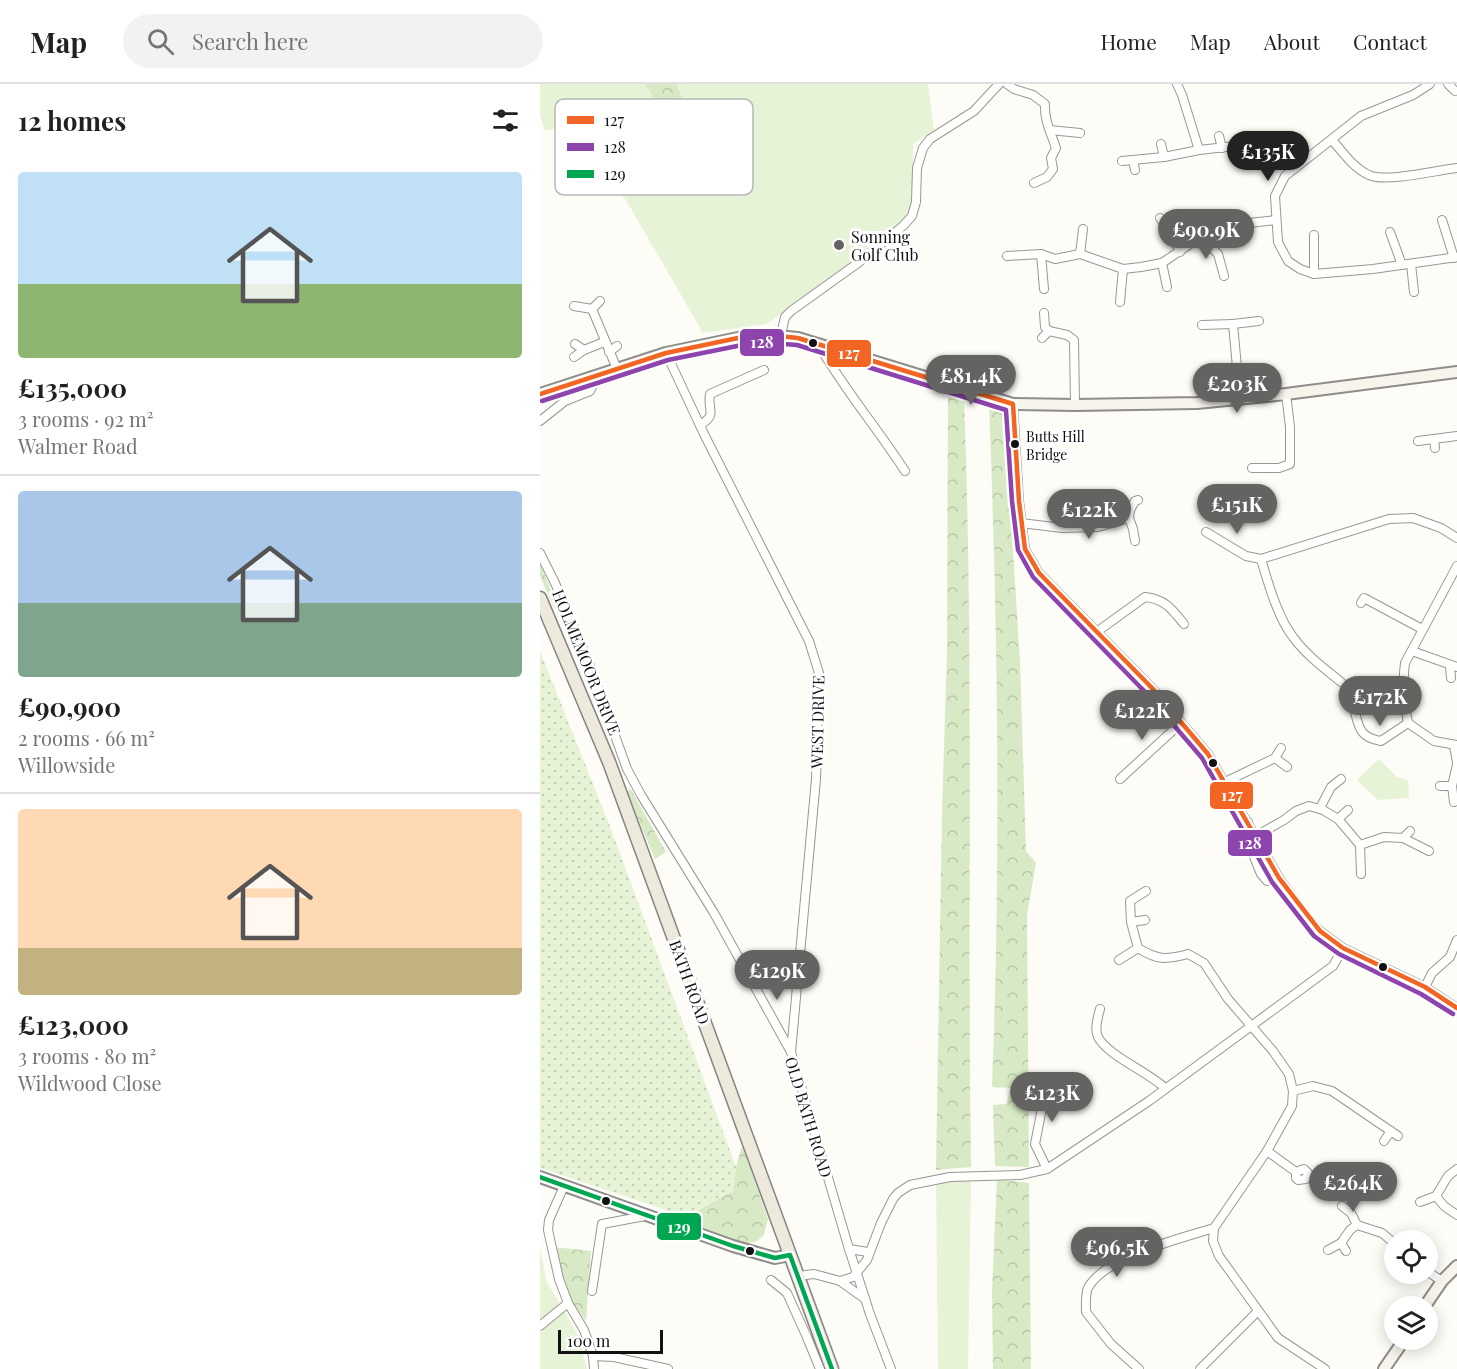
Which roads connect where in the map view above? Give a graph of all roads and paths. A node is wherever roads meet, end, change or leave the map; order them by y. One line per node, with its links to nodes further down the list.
1 (999, 84): 51 (street)
2 (1007, 84): 7 (street)
3 (1177, 84): 14 (street)
4 (1430, 84): 10 (street)
5 (1448, 84): 6 (street)
6 (1455, 91)
7 (1050, 130): 8 (street); 20 (street)
8 (1080, 133)
9 (1220, 136): 13 (street)
10 (1332, 140): 18 (street); 22 (street)
11 (1161, 144): 15 (street)
12 (1235, 146): 13 (street)
13 (1222, 147): 14 (street)
14 (1199, 150): 15 (street)
15 (1164, 156): 16 (street)
16 (1134, 160): 17 (street); 19 (street)
17 (1122, 161)
18 (1457, 168)
19 (1134, 170)
20 (1034, 183)
21 (1160, 218): 28 (street)
22 (1276, 220): 27 (street); 37 (street)
23 (1442, 220): 32 (street)
24 (1083, 230): 30 (street)
25 (1390, 232): 35 (street)
26 (1314, 235): 37 (street)
27 (1201, 237): 28 (street); 38 (street)
28 (1180, 252): 33 (street)
29 (1041, 254): 30 (street); 31 (street); 40 (street)
30 (1080, 254): 36 (street)
31 (1007, 256)
32 (1455, 258): 34 (street)
33 (1162, 262): 36 (street); 39 (street)
34 (1412, 264): 35 (street); 41 (street)
35 (1402, 265): 37 (street)
36 (1123, 269): 43 (street)
37 (1314, 274)
38 (1224, 276)
39 (1167, 287)
40 (1044, 289)
41 (1414, 292)
42 (600, 301): 45 (street)
43 (1120, 302)
44 (574, 306): 45 (street)
45 (592, 309): 53 (street)
46 (1044, 313): 50 (street)
47 (1259, 321): 48 (street)
48 (1233, 324): 49 (street); 67 (street)
49 (1202, 325)
50 (1049, 331): 52 (street); 69 (street)
51 (781, 335): 55 (street); 59 (street)
52 (1042, 338)
53 (604, 342): 57 (street); 58 (street)
54 (575, 344): 57 (street)
55 (818, 344): 68 (street); 77 (street)
56 (617, 346): 58 (street)
57 (584, 350): 60 (street)
58 (609, 352): 61 (street)
59 (666, 353): 61 (street); 71 (street, WEST DRIVE)
60 (574, 357)
61 (617, 369): 64 (street)
62 (764, 370): 71 (street)
63 (1457, 372): 66 (street)
64 (598, 375): 65 (street); 70 (street)
65 (540, 394)
66 (1286, 394): 67 (street); 76 (street)
67 (1240, 400): 69 (street)
68 (1013, 404): 69 (street); 80 (street)
69 (1075, 405)
70 (540, 421)
71 (700, 425): 134 (street, WEST DRIVE)
72 (1457, 436): 73 (street)
73 (1434, 439): 74 (street); 75 (street)
74 (1418, 441)
75 (1435, 448)
76 (1252, 468)
77 (905, 471)
78 (1138, 500): 79 (street)
79 (1129, 518): 80 (street); 83 (street)
80 (1022, 523): 91 (street)
81 (1206, 532): 85 (street)
82 (1457, 537): 85 (street)
83 (1134, 541)
84 (540, 554): 101 (street, HOLMEMOOR DRIVE)
85 (1261, 559): 95 (street)
86 (1457, 566): 90 (street)
87 (540, 598): 103 (main road, BATH ROAD)
88 (1364, 598): 90 (street)
89 (1184, 624): 91 (street)
90 (1422, 628): 92 (street)
91 (1098, 631): 97 (street)
92 (1412, 651): 93 (street); 98 (street)
93 (1454, 666): 94 (street)
94 (1451, 678)
95 (1341, 682)
96 (1355, 712): 98 (street)
97 (1181, 723): 106 (street); 108 (street)
98 (1408, 723): 99 (street)
99 (1456, 745): 104 (street)
100 (1281, 748): 102 (street)
101 (624, 758): 103 (street, HOLMEMOOR DRIVE); 134 (street, OLD BATH ROAD)
102 (1275, 758): 105 (street); 108 (street)
103 (609, 762): 160 (main road, BATH ROAD)
104 (1457, 764): 110 (street)
105 (1287, 767)
106 (1120, 779)
107 (1341, 779): 112 (street)
108 (1225, 782): 115 (street)
109 (1440, 786): 110 (street)
110 (1452, 786): 111 (street)
111 (1454, 802)
112 (1320, 808): 114 (street); 117 (street)
113 (1348, 810): 114 (street)
114 (1338, 819): 119 (street)
115 (1248, 822): 117 (street); 122 (street)
116 (1410, 831): 118 (street)
117 (1256, 836): 122 (street)
118 (1403, 838): 119 (street); 120 (street)
119 (1360, 845): 121 (street)
120 (1429, 851)
121 (1361, 874)
122 (1279, 878): 128 (street)
123 (1146, 891): 125 (street)
124 (1145, 920): 125 (street)
125 (1131, 922): 127 (street)
126 (1457, 940): 130 (street)
127 (1138, 948): 129 (street); 133 (street)
128 (1343, 948): 130 (street); 133 (street)
129 (1119, 960)
130 (1425, 987): 131 (street)
131 (1457, 1008)
132 (1100, 1009): 137 (street)
133 (1252, 1025): 137 (street); 139 (street)
134 (791, 1052): 156 (street, OLD BATH ROAD)
135 (1046, 1078): 138 (street)
136 (1034, 1087): 138 (street)
137 (1165, 1088): 143 (street)
138 (1044, 1089): 143 (street)
139 (1293, 1091): 140 (street); 141 (street)
140 (1384, 1141)
141 (1267, 1151): 144 (street); 153 (street)
142 (1457, 1168): 147 (street)
143 (1047, 1169): 159 (street)
144 (1296, 1172)
145 (540, 1177): 146 (street)
146 (564, 1186): 151 (street); 171 (street)
147 (1436, 1196): 148 (street); 150 (street)
148 (1420, 1202)
149 (1342, 1206): 152 (street)
150 (1457, 1215)
151 (645, 1216): 160 (street); 168 (street)
152 (1357, 1225): 154 (street); 155 (street)
153 (1214, 1228): 172 (street); 181 (street)
154 (1384, 1234)
155 (1341, 1243): 157 (street); 158 (street)
156 (849, 1249): 159 (street); 162 (street, OLD BATH ROAD)
157 (1328, 1250)
158 (1346, 1251)
159 (868, 1252): 162 (street)
160 (790, 1255): 163 (main road, BATH ROAD)
161 (1457, 1266): 167 (street)
162 (857, 1272): 166 (street); 170 (street, OLD BATH ROAD)
163 (798, 1276): 166 (street); 179 (main road, BATH ROAD)
164 (1438, 1278): 167 (street)
165 (771, 1280): 178 (street)
166 (840, 1281): 170 (street)
167 (1442, 1281): 169 (street)
168 (592, 1291)
169 (1432, 1296)
170 (865, 1299): 180 (street, OLD BATH ROAD)
171 (568, 1303): 173 (street); 175 (street)
172 (1257, 1312): 182 (street); 183 (street)
173 (540, 1326)
174 (1397, 1350): 184 (street)
175 (592, 1356): 176 (street); 177 (street)
176 (594, 1369)
177 (668, 1369)
178 (819, 1369)
179 (832, 1369)
180 (891, 1369)
181 (1139, 1369)
182 (1200, 1369)
183 (1325, 1369)
184 (1384, 1369)

